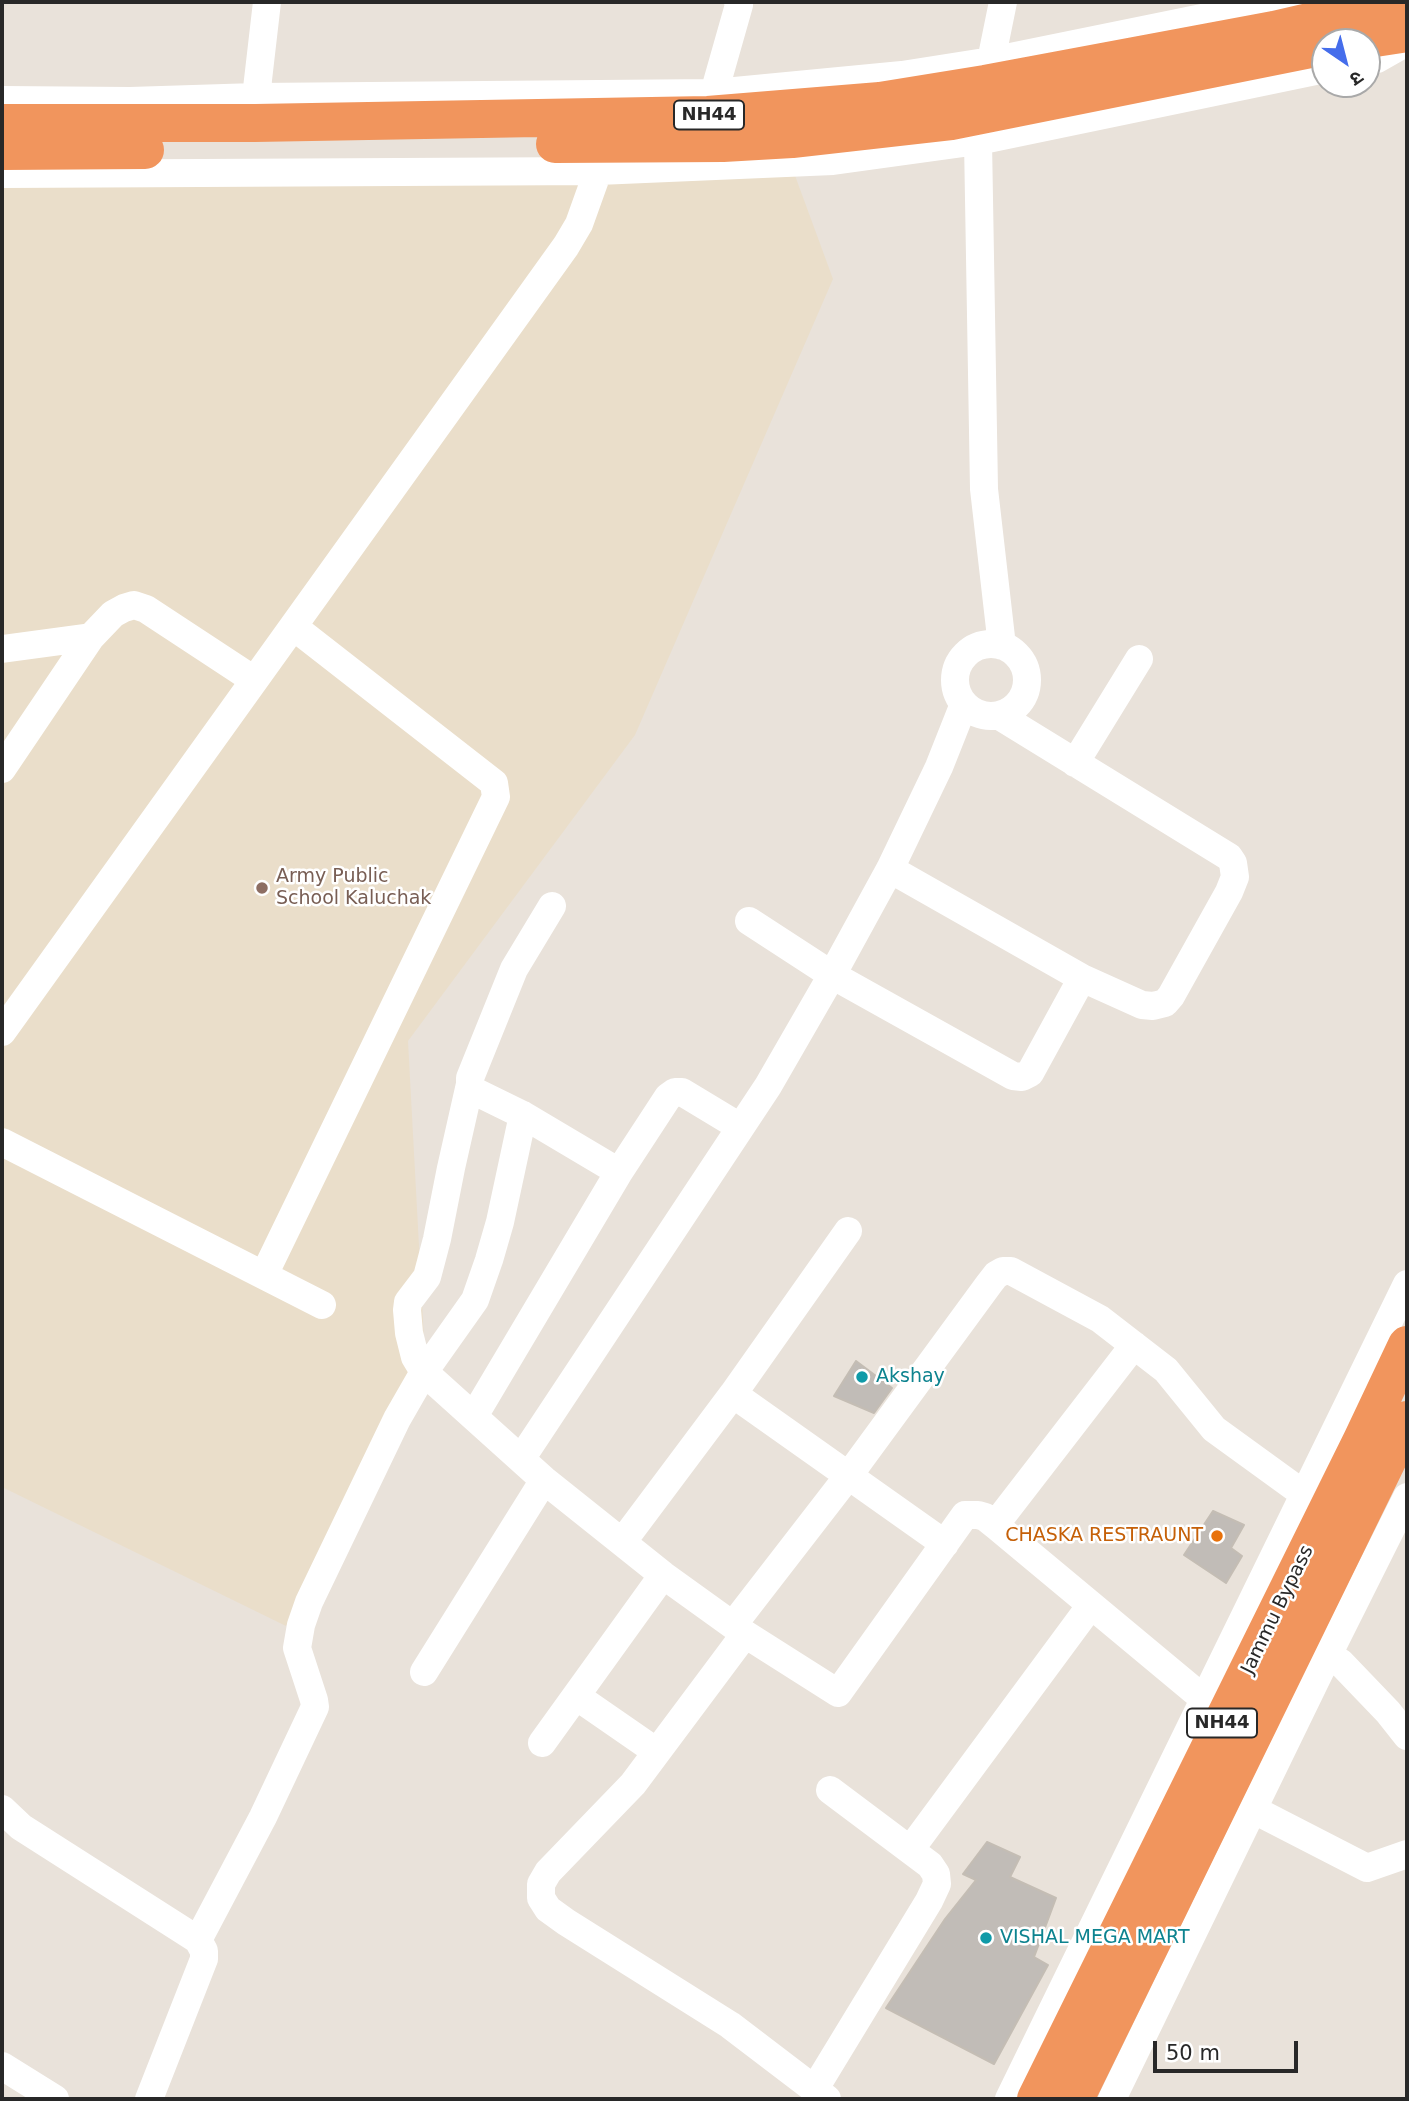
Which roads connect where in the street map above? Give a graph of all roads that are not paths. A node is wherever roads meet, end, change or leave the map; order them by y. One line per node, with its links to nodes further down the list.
1 (267, 2): 16 (street)
2 (738, 2): 15 (street)
3 (1003, 2): 13 (street)
4 (1298, 2): 13 (street)
5 (1407, 4): 18 (highway, NH44)
6 (1407, 33): 8 (highway)
7 (1407, 42): 10 (street)
8 (1381, 46)
9 (1311, 49): 20 (highway, NH44)
10 (1381, 49)
11 (1381, 55): 12 (street)
12 (1407, 57)
13 (991, 61): 15 (street)
14 (1311, 72): 19 (street)
15 (714, 93): 16 (street)
16 (256, 97): 17 (street)
17 (2, 100)
18 (2, 123)
19 (978, 141): 21 (street); 25 (street)
20 (2, 152)
21 (598, 171): 22 (street); 23 (street)
22 (2, 174)
23 (295, 627): 28 (street); 45 (street)
24 (91, 637): 26 (street); 28 (street); 32 (street)
25 (1002, 646): 29 (street); 30 (street)
26 (2, 649)
27 (1139, 659): 31 (street)
28 (254, 680): 38 (street)
29 (964, 704): 30 (street); 33 (street)
30 (998, 715): 31 (street)
31 (1075, 763): 37 (street)
32 (2, 769)
33 (890, 869): 36 (street); 37 (street)
34 (552, 906): 39 (street)
35 (749, 921): 36 (street)
36 (832, 975): 37 (street); 41 (street)
37 (1082, 978)
38 (4, 1023)
39 (470, 1084): 40 (street); 50 (street)
40 (523, 1115): 43 (street); 50 (street)
41 (740, 1128): 43 (street); 54 (street)
42 (2, 1142): 45 (street)
43 (620, 1172): 52 (street)
44 (848, 1231): 51 (street)
45 (264, 1275): 47 (street)
46 (1407, 1284): 57 (street)
47 (322, 1305)
48 (1134, 1345): 55 (street); 57 (street); 59 (street)
49 (1407, 1345): 85 (highway, Jammu Bypass / NH44)
50 (424, 1372): 52 (street); 78 (street)
51 (733, 1394): 55 (street); 60 (street)
52 (474, 1416): 54 (street)
53 (1407, 1420): 65 (highway, Jammu Bypass / NH44)
54 (521, 1459): 56 (street)
55 (849, 1475): 61 (street); 64 (street)
56 (544, 1480): 60 (street); 66 (street)
57 (1305, 1495): 68 (street)
58 (1407, 1497): 65 (street)
59 (995, 1525): 61 (street); 63 (street)
60 (623, 1541): 62 (street)
61 (945, 1544): 64 (street)
62 (663, 1575): 64 (street); 67 (street)
63 (1091, 1605): 68 (street); 76 (street)
64 (739, 1629): 72 (street)
65 (1323, 1652): 69 (street); 75 (street); 79 (street); 86 (highway, Jammu Bypass / NH44)
66 (425, 1672)
67 (576, 1696): 71 (street); 72 (street)
68 (1204, 1699): 84 (street)
69 (1398, 1704): 70 (street)
70 (1407, 1735)
71 (542, 1743)
72 (657, 1752): 81 (street)
73 (830, 1790): 76 (street)
74 (2, 1809): 78 (street)
75 (1262, 1815): 77 (street); 79 (street)
76 (909, 1850): 81 (street)
77 (1407, 1854)
78 (198, 1940): 83 (street)
79 (1168, 2002): 87 (street); 88 (street)
80 (2, 2066): 82 (street)
81 (820, 2095)
82 (55, 2099)
83 (149, 2099)
84 (1009, 2099)
85 (1035, 2099)
86 (1075, 2099)
87 (1112, 2099)
88 (1129, 2099)

